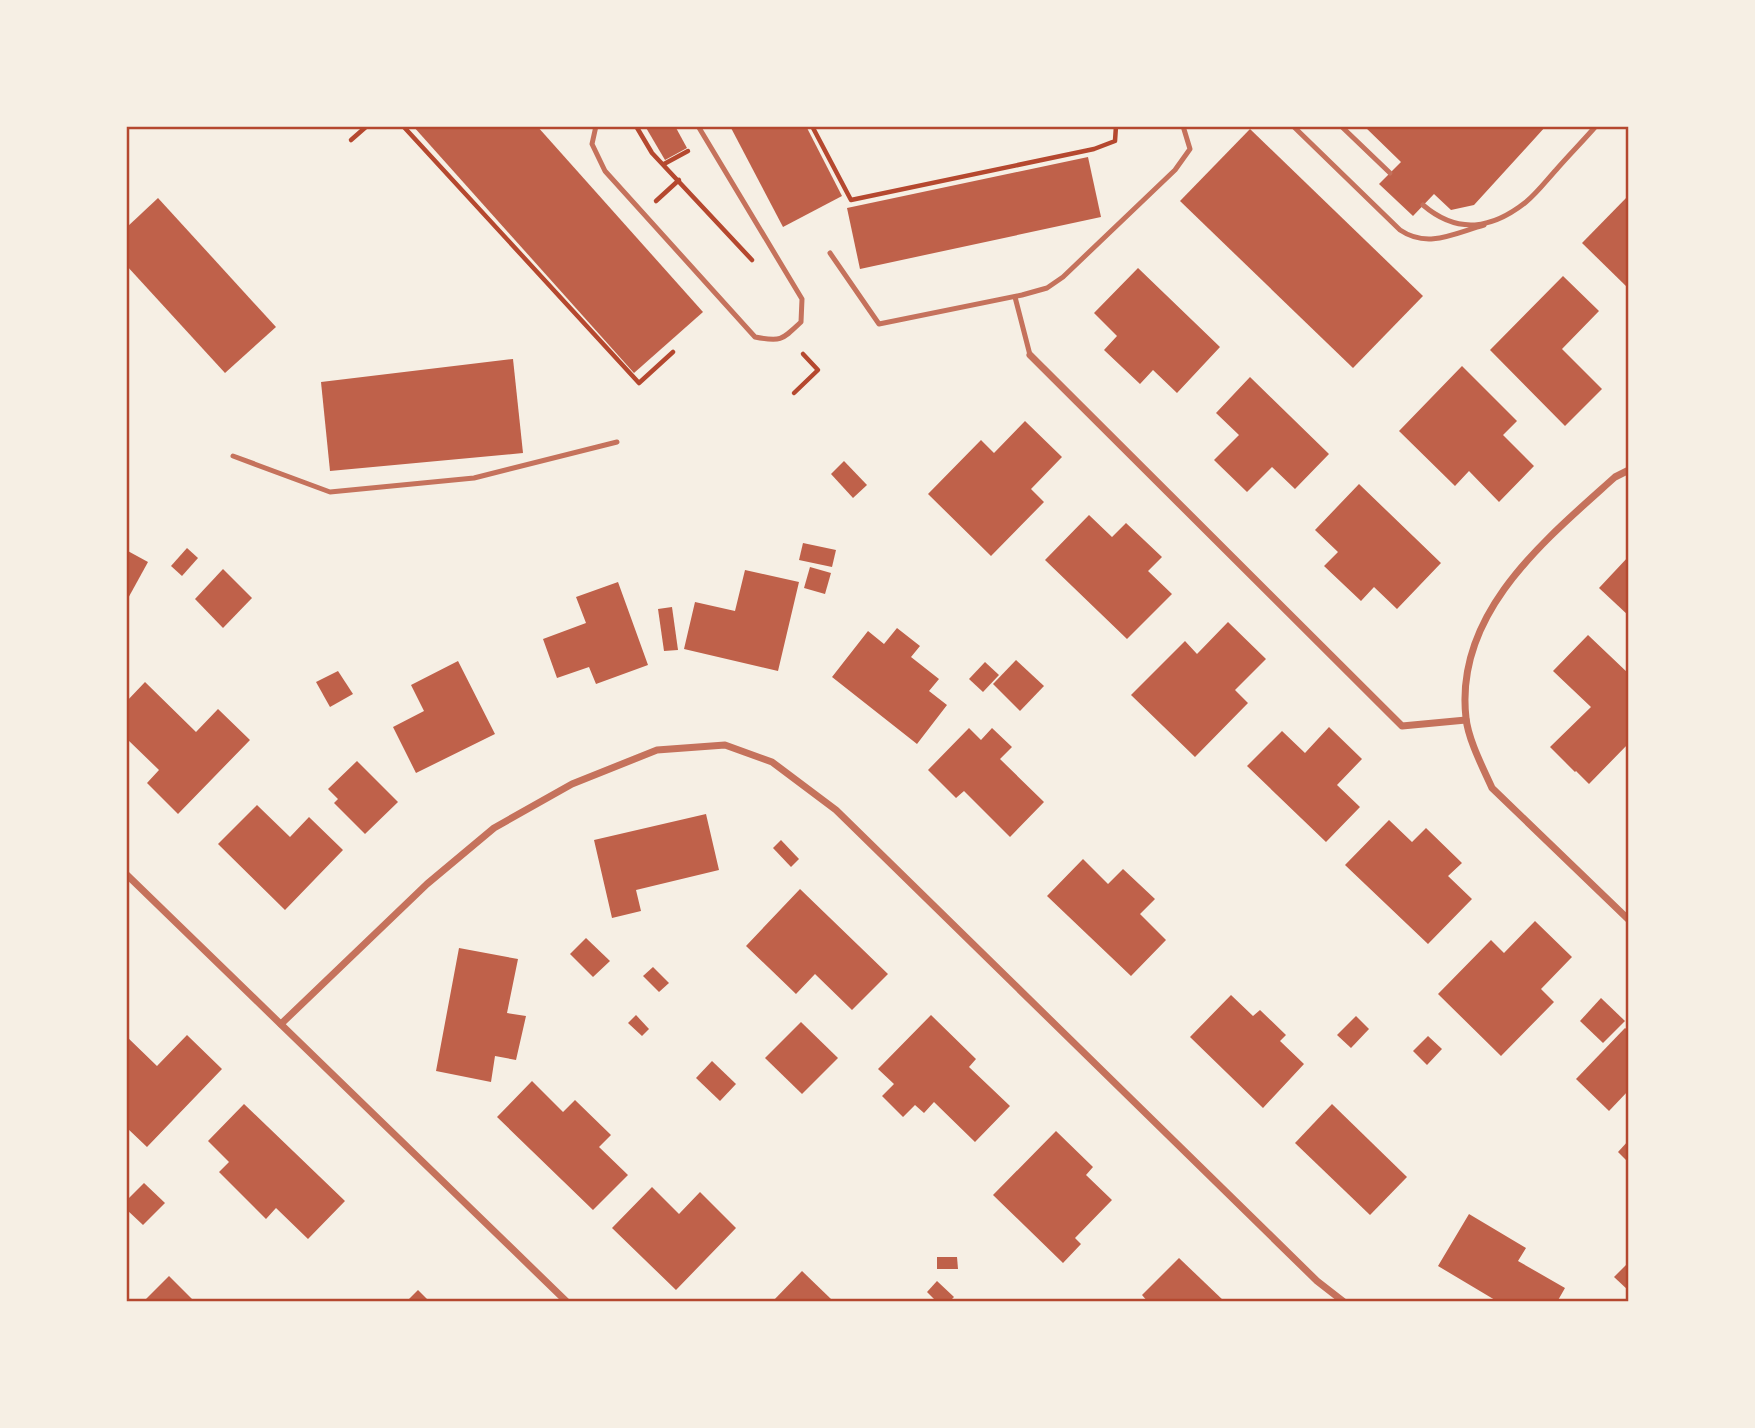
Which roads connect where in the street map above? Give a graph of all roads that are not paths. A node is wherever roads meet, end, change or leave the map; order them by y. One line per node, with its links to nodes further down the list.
1 (596, 126): 2 (lane)
2 (698, 126)
3 (1183, 126): 11 (lane)
4 (1293, 126): 9 (lane)
5 (1341, 126): 7 (lane)
6 (1596, 126): 9 (lane)
7 (1390, 173)
8 (1423, 205): 9 (lane)
9 (1484, 225)
10 (830, 253): 11 (lane)
11 (1015, 297): 12 (lane)
12 (1030, 355): 16 (street)
13 (617, 442): 14 (lane)
14 (233, 456)
15 (1629, 470): 16 (street)
16 (1466, 720): 18 (street)
17 (126, 874): 19 (street)
18 (1629, 920)
19 (281, 1024): 20 (street); 21 (street)
20 (567, 1302)
21 (1345, 1302)

